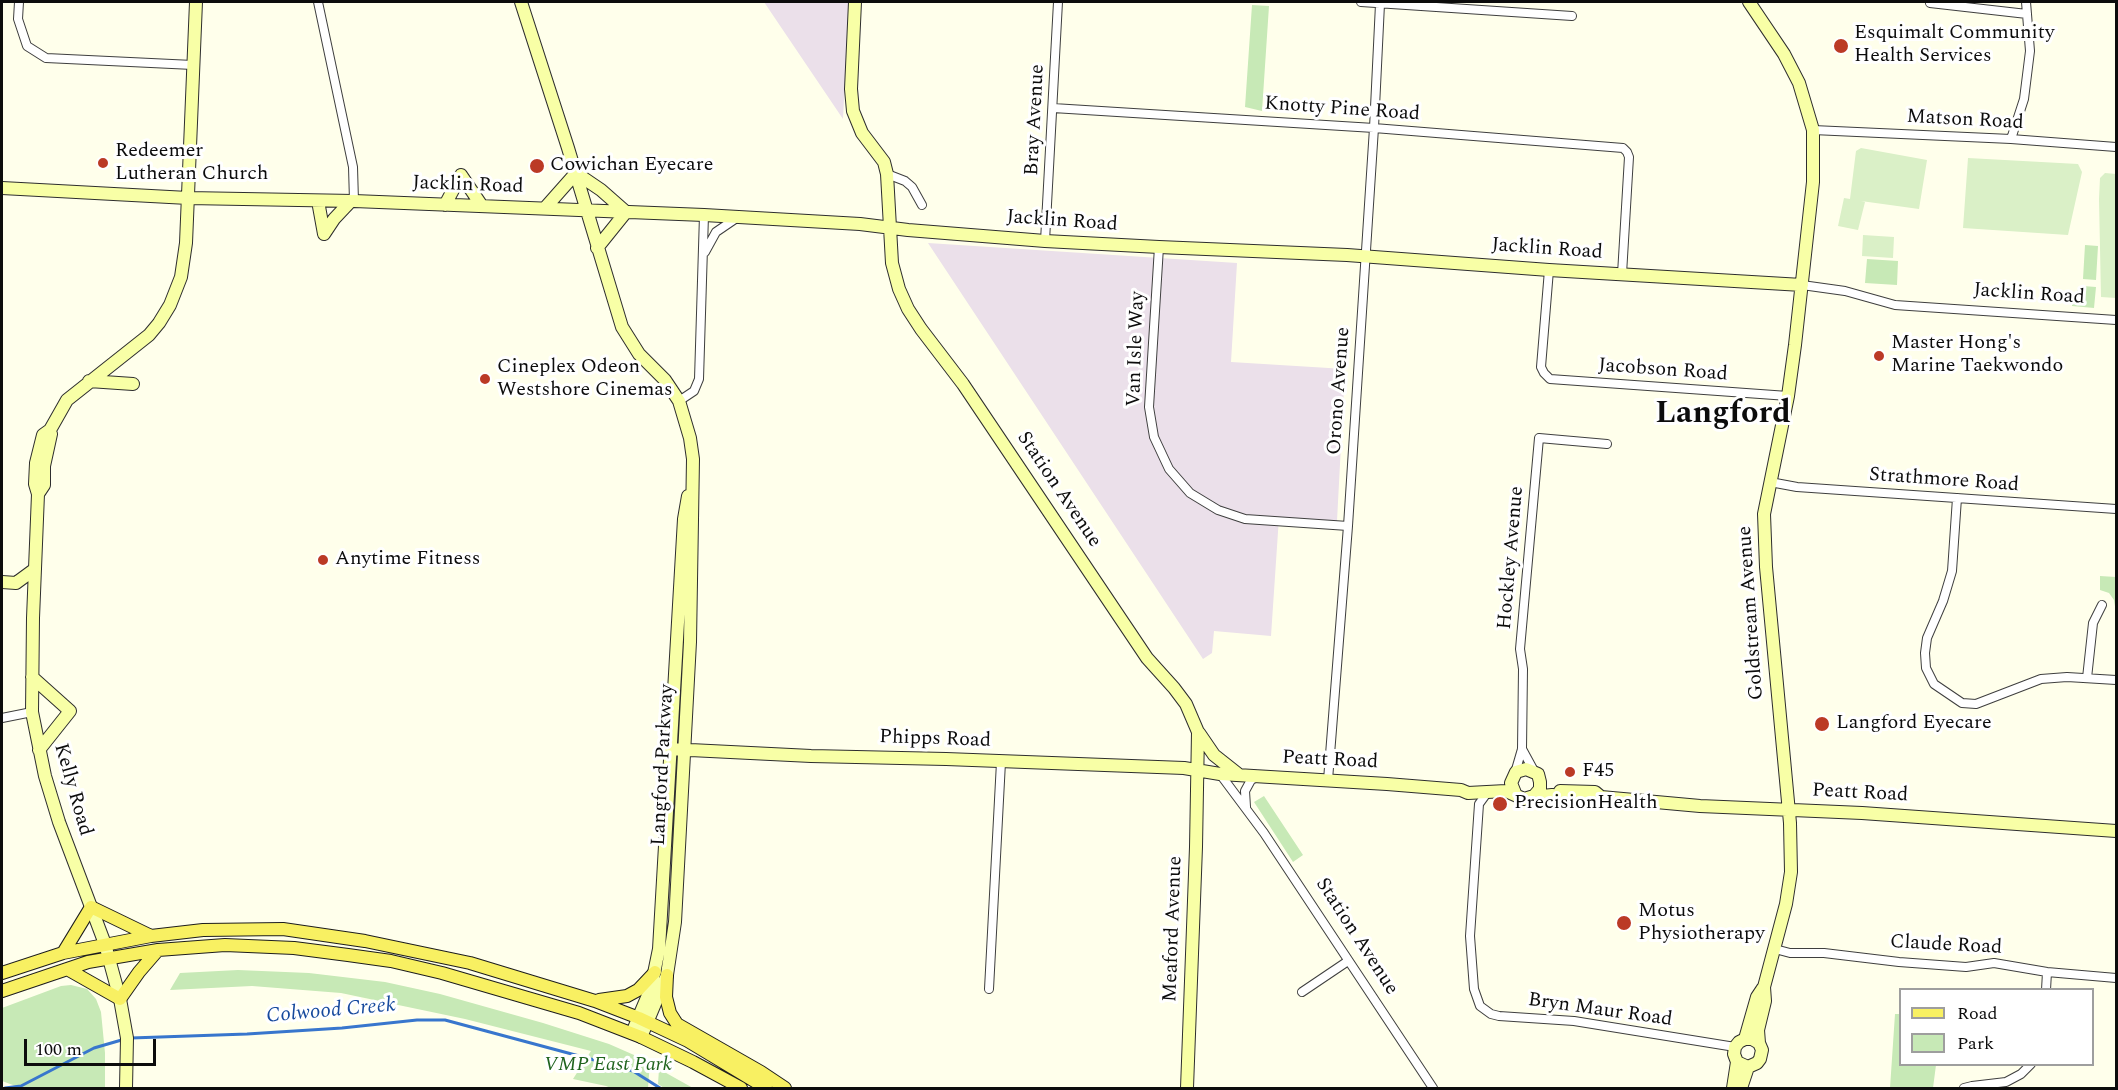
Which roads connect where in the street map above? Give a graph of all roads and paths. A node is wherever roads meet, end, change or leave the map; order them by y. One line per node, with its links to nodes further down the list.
1 (19, 2): 14 (street)
2 (196, 2): 14 (main road, Kelly Road)
3 (318, 2): 25 (street)
4 (521, 2): 20 (main road, Langford Parkway)
5 (855, 2): 21 (main road)
6 (1058, 2): 15 (street, Bray Avenue)
7 (1361, 2): 11 (street)
8 (1749, 2): 17 (main road, Goldstream Avenue)
9 (2026, 2): 12 (street)
10 (1930, 3): 12 (street)
11 (1380, 4): 13 (street); 16 (street, Orono Avenue)
12 (2027, 14): 18 (street)
13 (1572, 16)
14 (193, 65): 23 (main road, Kelly Road)
15 (1053, 108): 16 (street, Knotty Pine Road); 35 (street, Bray Avenue)
16 (1374, 128): 39 (street, Orono Avenue); 41 (street, Knotty Pine Road)
17 (1813, 130): 18 (street, Matson Road); 42 (main road, Goldstream Avenue)
18 (2011, 139): 19 (street, Matson Road)
19 (2116, 147)
20 (576, 173): 29 (main road); 30 (main road, Langford Parkway); 31 (main road)
21 (887, 174): 27 (street); 34 (main road, Station Avenue)
22 (2, 188): 23 (main road, Jacklin Road)
23 (188, 198): 24 (main road, Jacklin Road); 44 (main road, Kelly Road)
24 (318, 201): 25 (main road, Jacklin Road); 25 (main road)
25 (352, 201): 26 (main road, Jacklin Road)
26 (445, 205): 28 (main road, Jacklin Road); 28 (main road)
27 (922, 205)
28 (482, 206): 29 (main road, Jacklin Road)
29 (545, 208): 30 (main road, Jacklin Road)
30 (586, 210): 31 (main road, Jacklin Road); 36 (main road, Langford Parkway)
31 (626, 212): 32 (main road, Jacklin Road); 36 (main road)
32 (704, 215): 33 (main road, Jacklin Road); 38 (street)
33 (739, 217): 34 (main road, Jacklin Road); 38 (street)
34 (890, 227): 35 (main road, Jacklin Road); 64 (main road, Station Avenue)
35 (1045, 240): 37 (main road, Jacklin Road)
36 (597, 248): 47 (main road, Langford Parkway)
37 (1159, 248): 39 (main road, Jacklin Road); 53 (street, Van Isle Way)
38 (705, 253): 47 (street)
39 (1365, 256): 40 (main road, Jacklin Road); 53 (street, Orono Avenue)
40 (1549, 270): 41 (main road, Jacklin Road); 46 (street, Jacobson Road)
41 (1622, 274): 42 (main road, Jacklin Road)
42 (1802, 285): 43 (street, Jacklin Road); 46 (main road, Goldstream Avenue)
43 (2116, 320)
44 (89, 381): 45 (main road); 54 (main road, Kelly Road)
45 (133, 384)
46 (1788, 396): 49 (main road, Goldstream Avenue)
47 (679, 401): 50 (main road, Langford Parkway)
48 (1607, 444): 66 (street, Hockley Avenue)
49 (1770, 482): 51 (street, Strathmore Road); 84 (main road, Goldstream Avenue)
50 (691, 489): 65 (main road, Langford Parkway); 68 (main road, Langford Parkway)
51 (1957, 498): 52 (street, Strathmore Road); 60 (street)
52 (2116, 509)
53 (1348, 526): 76 (street, Orono Avenue)
54 (35, 569): 56 (main road); 57 (main road, Kelly Road)
55 (2, 582): 56 (main road)
56 (16, 583): 57 (main road)
57 (33, 601): 59 (main road, Kelly Road)
58 (2102, 605): 60 (street)
59 (32, 677): 62 (main road, Kelly Road); 67 (main road)
60 (2087, 678): 61 (street)
61 (2116, 680)
62 (32, 712): 63 (street); 67 (main road, Kelly Road)
63 (2, 718)
64 (1198, 732): 70 (main road, Station Avenue); 73 (main road)
65 (670, 749): 68 (main road, Phipps Road); 97 (main road, Langford Parkway)
66 (1522, 749): 72 (street, Hockley Avenue); 74 (street, Hockley Avenue)
67 (39, 750): 86 (main road, Kelly Road)
68 (685, 750): 69 (main road, Phipps Road); 97 (main road, Langford Parkway)
69 (1001, 762): 70 (main road, Phipps Road); 101 (street)
70 (1198, 771): 71 (main road, Peatt Road); 115 (main road, Meaford Avenue)
71 (1220, 774): 73 (main road, Peatt Road); 83 (street, Station Avenue)
72 (1537, 774): 74 (main road, Peatt Road); 80 (main road); 81 (main road, Peatt Road)
73 (1239, 775): 75 (main road, Peatt Road)
74 (1514, 775): 77 (main road, Peatt Road); 79 (main road)
75 (1258, 777): 76 (main road, Peatt Road); 83 (street)
76 (1328, 780): 77 (main road, Peatt Road)
77 (1465, 791): 78 (main road, Peatt Road); 82 (street)
78 (1487, 793): 79 (main road, Peatt Road); 82 (street)
79 (1515, 794): 80 (main road, Peatt Road)
80 (1532, 797): 81 (main road, Peatt Road)
81 (1601, 797): 84 (main road, Peatt Road)
82 (1479, 804): 109 (street, Bryn Maur Road)
83 (1246, 807): 93 (street, Station Avenue)
84 (1788, 810): 85 (main road, Peatt Road); 89 (main road, Goldstream Avenue)
85 (2116, 831)
86 (91, 907): 87 (main road); 88 (main road, Kelly Road); 91 (main road)
87 (151, 936): 88 (main road); 105 (main road)
88 (105, 944): 91 (main road); 92 (main road, Kelly Road)
89 (1775, 949): 95 (street, Claude Road); 99 (main road, Goldstream Avenue)
90 (158, 950): 92 (main road); 104 (main road); 107 (main road)
91 (63, 953): 96 (main road)
92 (109, 958): 94 (main road); 104 (main road, Kelly Road)
93 (1348, 961): 103 (street); 116 (street, Station Avenue)
94 (67, 969): 102 (main road); 104 (main road)
95 (2047, 972): 98 (street, Claude Road); 100 (street)
96 (2, 973)
97 (661, 973): 105 (main road); 106 (main road, Langford Parkway); 114 (main road)
98 (2116, 978)
99 (1764, 987): 108 (main road, Goldstream Avenue); 109 (main road, Goldstream Avenue)
100 (2046, 988)
101 (988, 989)
102 (2, 991)
103 (1302, 992)
104 (120, 999): 111 (main road, Kelly Road)
105 (595, 1001): 106 (main road)
106 (644, 1020): 107 (main road, Langford Parkway); 113 (main road)
107 (637, 1035): 112 (main road)
108 (1759, 1043): 109 (main road); 109 (main road, Goldstream Avenue)
109 (1740, 1054): 117 (main road, Goldstream Avenue); 118 (main road, Goldstream Avenue)
110 (2030, 1066): 119 (street)
111 (126, 1089)
112 (741, 1089)
113 (766, 1089)
114 (785, 1089)
115 (1187, 1089)
116 (1433, 1089)
117 (1733, 1089)
118 (1741, 1089)
119 (1964, 1089)

